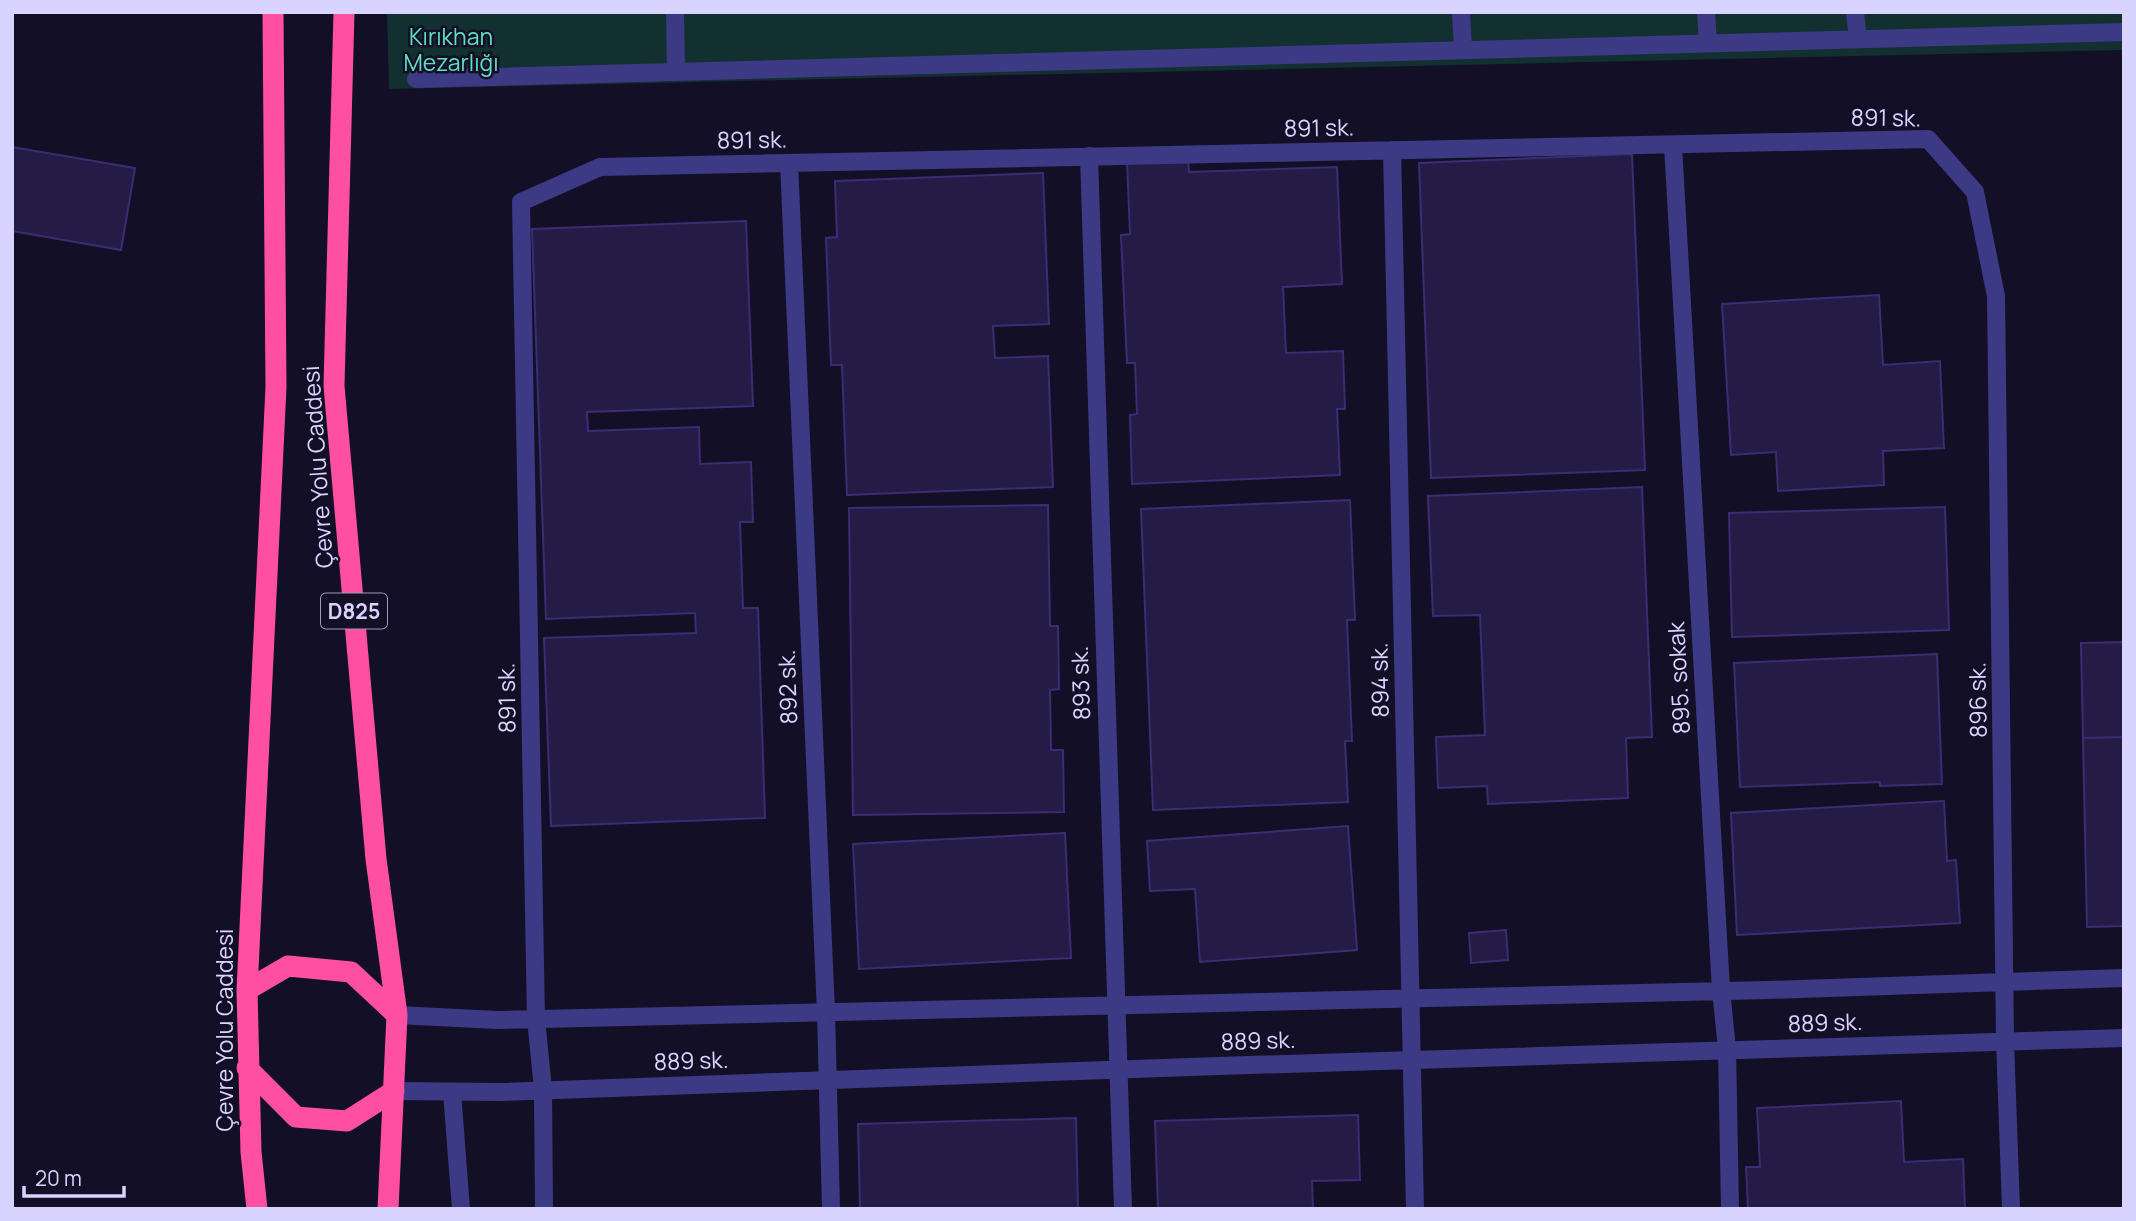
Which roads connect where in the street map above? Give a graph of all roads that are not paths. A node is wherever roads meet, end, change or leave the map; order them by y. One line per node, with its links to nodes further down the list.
1 (273, 12): 20 (highway, Çevre Yolu Caddesi)
2 (344, 12): 25 (highway, Çevre Yolu Caddesi / D825)
3 (675, 12): 11 (lane)
4 (1461, 12): 10 (lane)
5 (1706, 12): 9 (lane)
6 (1855, 12): 8 (lane)
7 (2124, 32): 8 (lane)
8 (1858, 39): 9 (lane)
9 (1708, 43): 10 (lane)
10 (1463, 50): 11 (lane)
11 (676, 72): 12 (lane)
12 (416, 79)
13 (1673, 145): 14 (lane, 891 sk.); 17 (lane, 891 sk.); 21 (lane, 895. sokak)
14 (1392, 150): 15 (lane, 891 sk.); 22 (lane, 894 sk.)
15 (1089, 156): 16 (lane, 891 sk.); 23 (lane, 893 sk.)
16 (789, 163): 24 (lane, 892 sk.); 26 (lane, 891 sk.)
17 (1975, 192): 19 (lane, 896 sk.)
18 (2124, 978): 19 (lane, 889 sk.)
19 (2005, 982): 21 (lane, 889 sk.); 28 (lane, 896 sk.)
20 (247, 990): 25 (highway); 31 (highway, Çevre Yolu Caddesi)
21 (1720, 990): 22 (lane, 889 sk.); 29 (lane, 895. sokak)
22 (1410, 998): 23 (lane, 889 sk.); 30 (lane, 894 sk.)
23 (1115, 1005): 24 (lane, 889 sk.); 32 (lane, 893 sk.)
24 (825, 1012): 26 (lane, 889 sk.); 33 (lane, 892 sk.)
25 (397, 1015): 26 (lane, 889 sk.); 35 (highway, Çevre Yolu Caddesi / D825)
26 (536, 1019): 34 (lane, 891 sk.)
27 (2124, 1038): 28 (lane, 889 sk.)
28 (2005, 1041): 29 (lane, 889 sk.); 45 (lane, 896 sk.)
29 (1727, 1049): 30 (lane, 889 sk.); 44 (lane, 895. sokak)
30 (1410, 1060): 32 (lane, 889 sk.); 43 (lane, 894 sk.)
31 (247, 1068): 35 (highway); 37 (highway, Çevre Yolu Caddesi)
32 (1120, 1069): 33 (lane, 889 sk.); 42 (lane, 893 sk.)
33 (827, 1079): 34 (lane, 889 sk.); 41 (lane, 892 sk.)
34 (543, 1089): 36 (lane, 889 sk.); 40 (lane, 891 sk.)
35 (394, 1091): 36 (lane, 889 sk.); 38 (highway, Çevre Yolu Caddesi / D825)
36 (452, 1092): 39 (lane)
37 (257, 1209)
38 (388, 1209)
39 (461, 1209)
40 (544, 1209)
41 (831, 1209)
42 (1123, 1209)
43 (1415, 1209)
44 (1730, 1209)
45 (2011, 1209)

